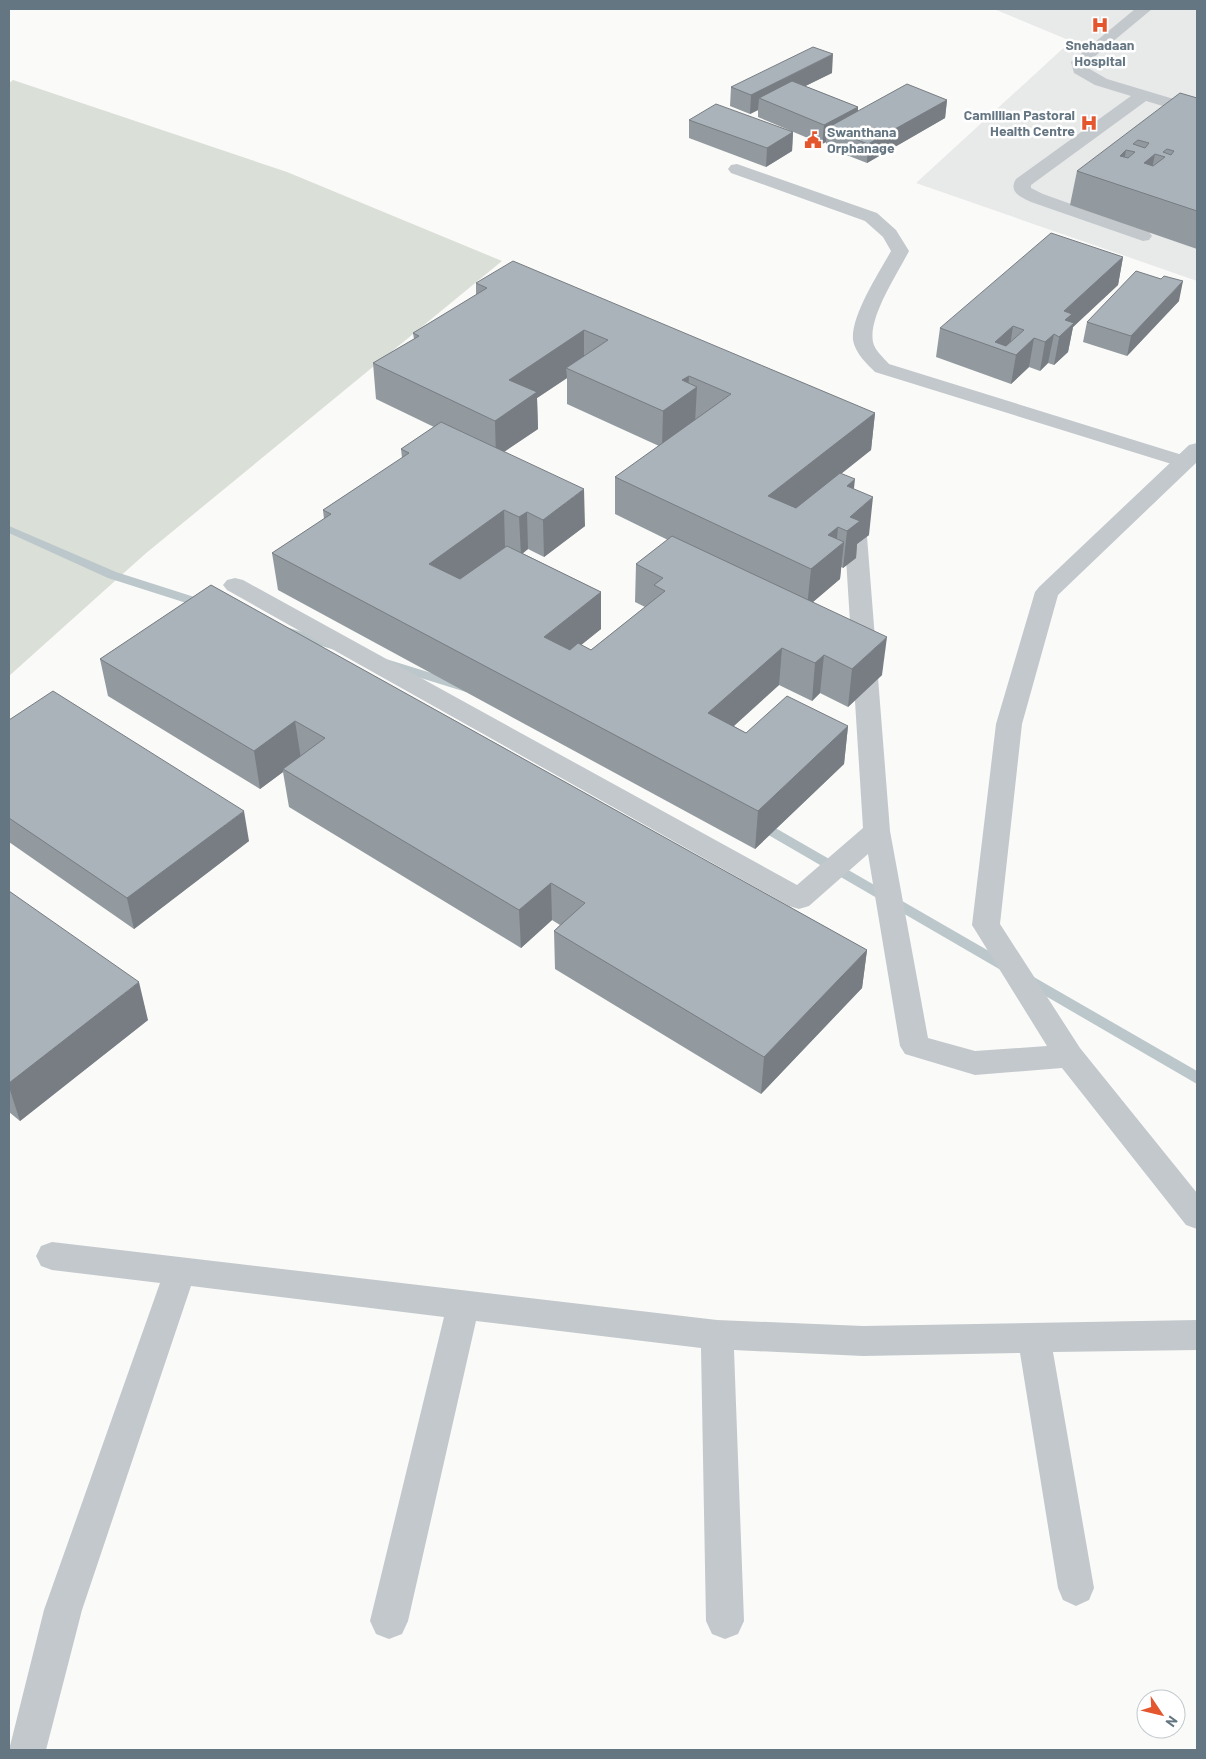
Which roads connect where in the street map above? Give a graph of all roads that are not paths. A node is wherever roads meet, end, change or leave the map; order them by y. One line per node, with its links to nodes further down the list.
1 (1144, 9): 2 (lane)
2 (1143, 94): 3 (lane); 5 (lane)
3 (1197, 111)
4 (737, 169): 6 (lane)
5 (1142, 236)
6 (1191, 456): 10 (street)
7 (852, 485): 9 (street)
8 (235, 585): 9 (street)
9 (877, 831): 10 (street)
10 (1069, 1056): 11 (street)
11 (1197, 1216)
12 (52, 1256): 13 (street)
13 (180, 1272): 14 (street); 21 (street)
14 (463, 1305): 15 (street); 19 (street)
15 (717, 1335): 17 (street); 20 (street)
16 (1197, 1335): 17 (street)
17 (1034, 1338): 18 (street)
18 (1076, 1588)
19 (389, 1621)
20 (724, 1621)
21 (27, 1750)

